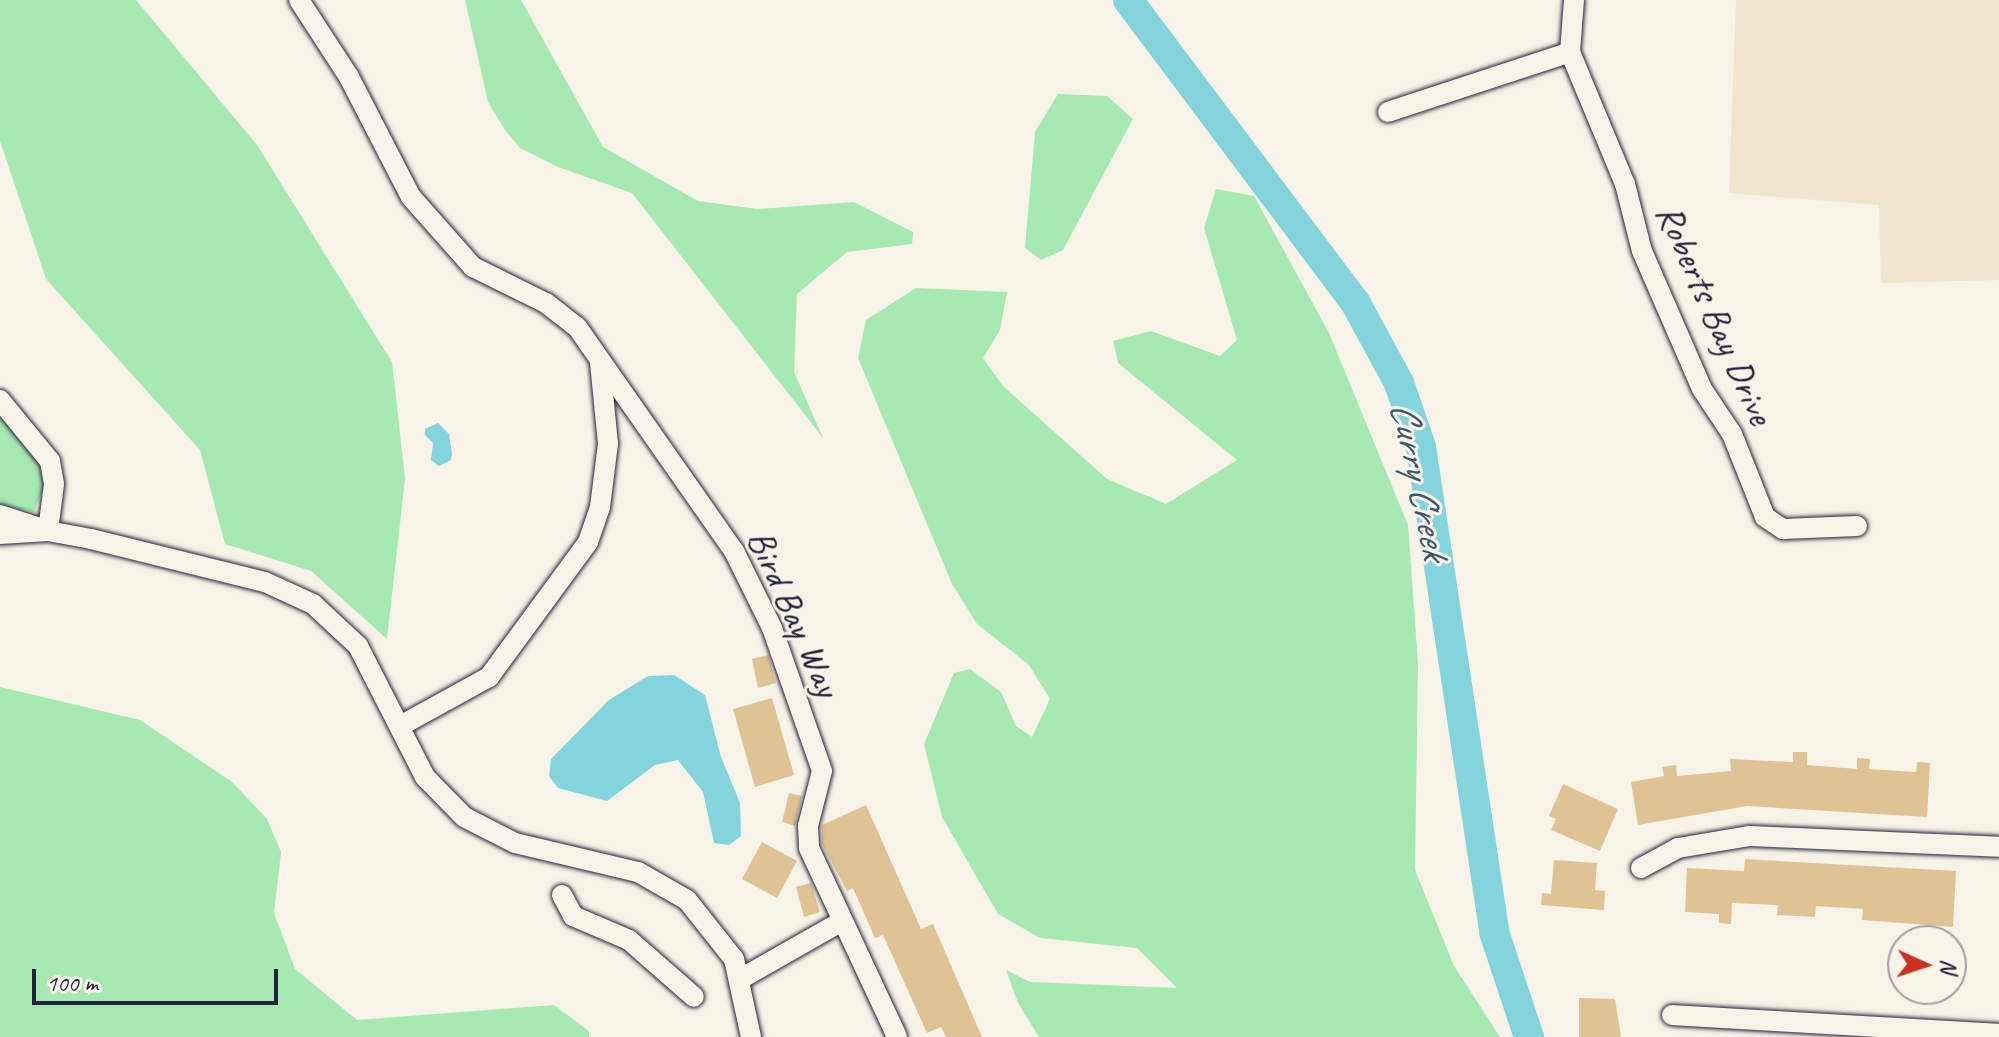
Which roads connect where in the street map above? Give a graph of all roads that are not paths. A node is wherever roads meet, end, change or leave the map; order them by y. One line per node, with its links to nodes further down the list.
1 (299, 0): 5 (street, Bird Bay Way)
2 (1574, 0): 3 (street, Roberts Bay Drive)
3 (1570, 52): 4 (street); 8 (street, Roberts Bay Drive)
4 (1388, 112)
5 (599, 357): 11 (street); 15 (street, Bird Bay Way)
6 (0, 400): 9 (street)
7 (0, 515): 9 (street)
8 (1857, 526)
9 (48, 531): 10 (street); 11 (street)
10 (0, 534)
11 (400, 726): 16 (street)
12 (1999, 847): 13 (street)
13 (1641, 868)
14 (562, 895): 17 (street)
15 (839, 923): 16 (street); 21 (street, Bird Bay Way)
16 (742, 978): 20 (street)
17 (694, 997)
18 (1672, 1015): 19 (street)
19 (1999, 1034)
20 (751, 1037)
21 (897, 1037)

